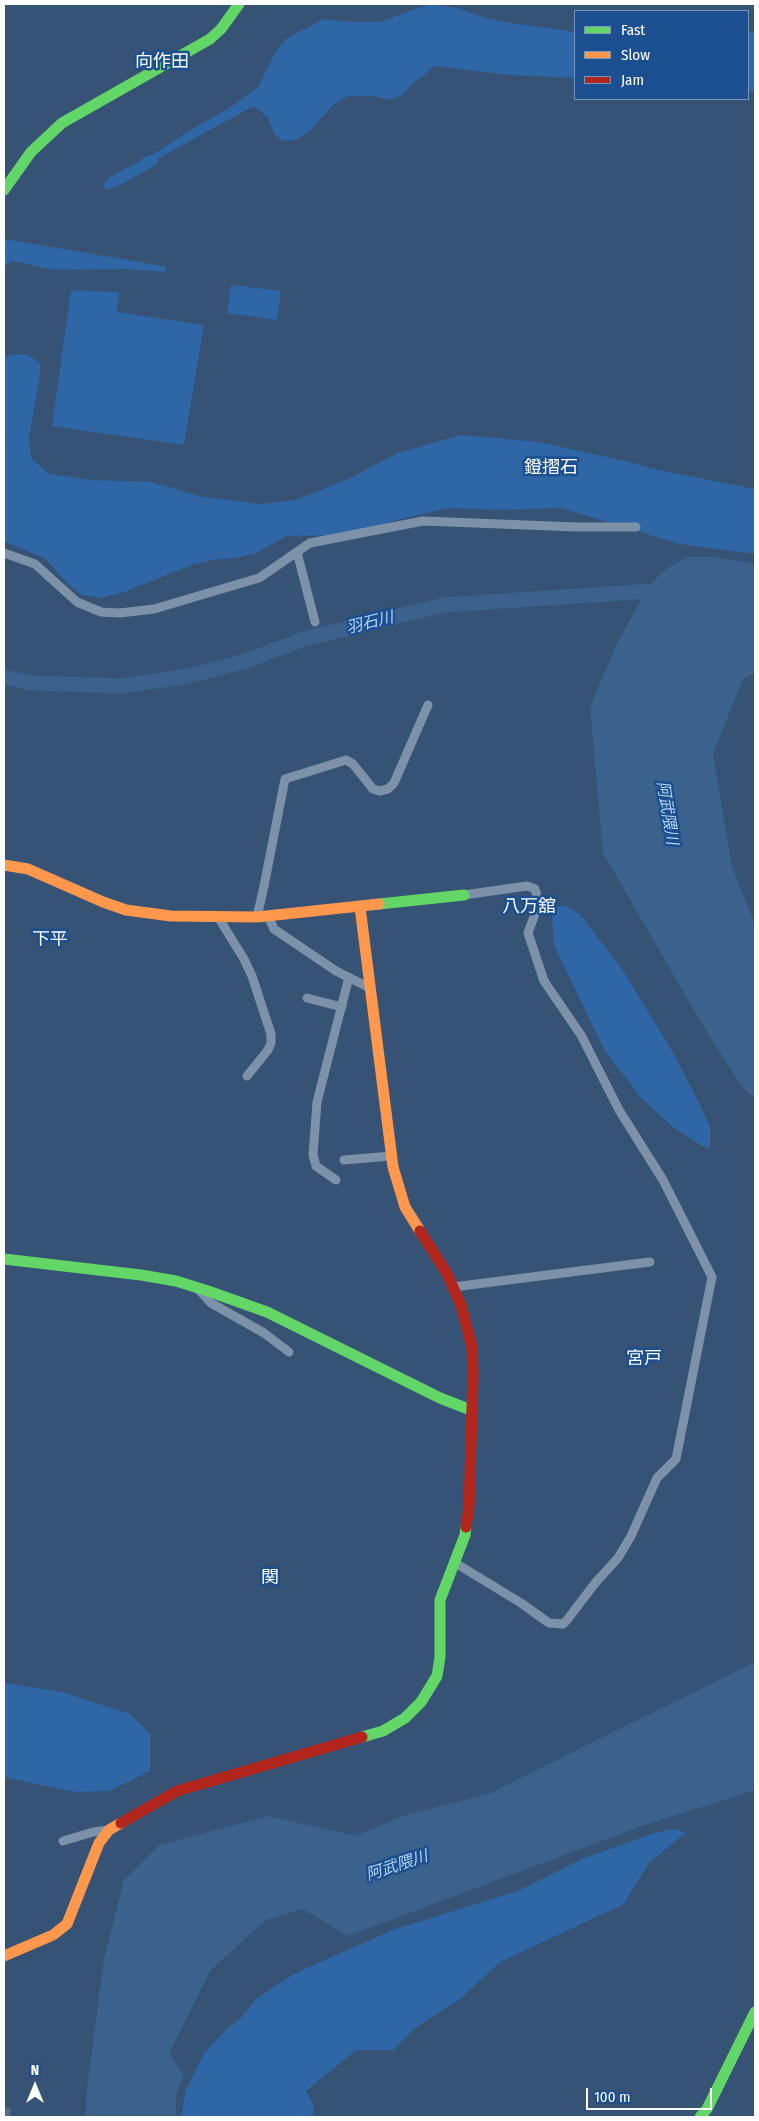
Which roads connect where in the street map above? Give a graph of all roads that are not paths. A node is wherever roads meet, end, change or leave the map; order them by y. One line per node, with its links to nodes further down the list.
1 (239, 4): 2 (street)
2 (4, 190)
3 (636, 527): 4 (street)
4 (297, 552): 5 (street); 6 (street)
5 (4, 554)
6 (316, 622)
7 (428, 705): 11 (street)
8 (4, 865): 12 (street)
9 (464, 895): 10 (street); 27 (street)
10 (360, 906): 11 (street); 14 (street)
11 (262, 916): 12 (street); 13 (street)
12 (218, 917): 17 (street)
13 (349, 977): 14 (street); 16 (street)
14 (370, 988): 18 (street)
15 (308, 998): 16 (street)
16 (342, 1007): 20 (street)
17 (247, 1076)
18 (391, 1156): 19 (street); 24 (street)
19 (344, 1160)
20 (336, 1180)
21 (4, 1259): 23 (street)
22 (650, 1262): 24 (street)
23 (196, 1287): 25 (street); 26 (street)
24 (453, 1287): 26 (street)
25 (289, 1352)
26 (471, 1410): 28 (street)
27 (457, 1564)
28 (109, 1830): 29 (street); 30 (street)
29 (63, 1841)
30 (4, 1956)
31 (755, 2012): 32 (street)
32 (700, 2117)

